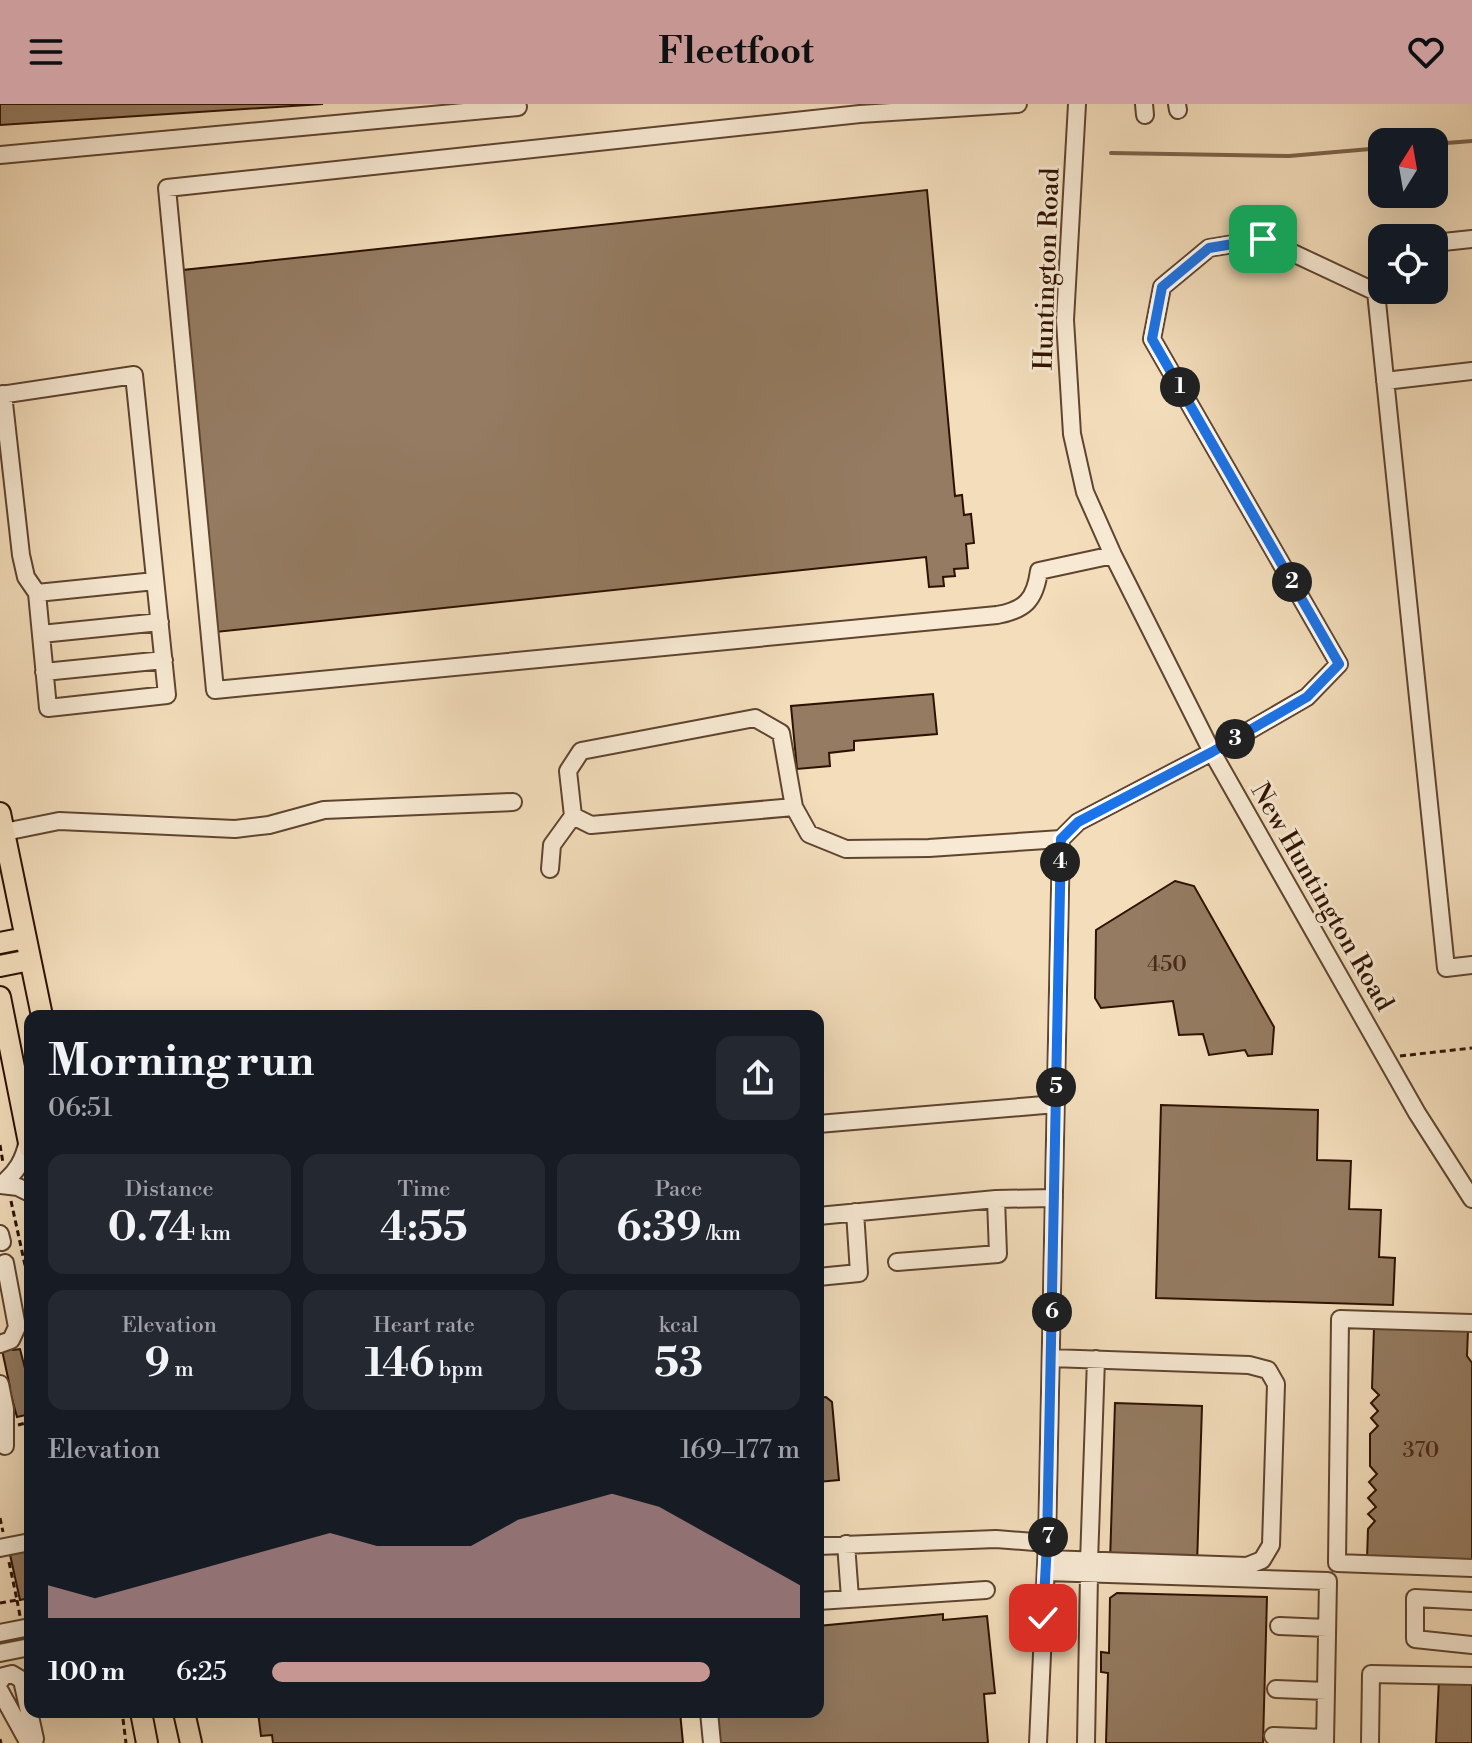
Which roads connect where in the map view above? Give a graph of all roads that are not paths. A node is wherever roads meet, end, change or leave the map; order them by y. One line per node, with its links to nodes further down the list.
1 (517, 104): 4 (street)
2 (1018, 104): 13 (street)
3 (1077, 104): 12 (street, Huntington Road)
4 (0, 155)
5 (1472, 239): 6 (street)
6 (1448, 242)
7 (1368, 288): 20 (street)
8 (1377, 304): 10 (street)
9 (1472, 371): 10 (street)
10 (1385, 381): 30 (street)
11 (2, 394): 14 (street); 15 (street)
12 (1072, 434): 13 (street, New Huntington Road)
13 (1113, 555): 20 (street, New Huntington Road)
14 (155, 581): 15 (street); 16 (street)
15 (37, 593): 17 (street)
16 (160, 622): 17 (street); 18 (street)
17 (41, 634): 19 (street)
18 (164, 660): 19 (street); 19 (street)
19 (44, 672)
20 (1212, 752): 25 (street); 43 (street, New Huntington Road)
21 (513, 802): 24 (street)
22 (794, 807): 23 (street); 23 (street); 25 (street)
23 (573, 816): 26 (street)
24 (1, 826): 27 (main road)
25 (1061, 839): 35 (street)
26 (550, 869)
27 (25, 938): 28 (main road); 29 (main road)
28 (0, 943)
29 (30, 960): 31 (main road); 33 (main road)
30 (1472, 965)
31 (0, 966)
32 (0, 997): 34 (main road)
33 (41, 1010)
34 (5, 1041): 36 (main road)
35 (1056, 1104): 37 (street); 41 (street)
36 (24, 1123)
37 (824, 1123)
38 (24, 1156): 39 (street)
39 (4, 1184): 40 (street)
40 (24, 1191)
41 (1054, 1198): 42 (street); 53 (street)
42 (996, 1199): 44 (street); 46 (street)
43 (1472, 1199)
44 (855, 1212): 45 (street); 48 (street)
45 (824, 1215)
46 (897, 1262)
47 (5, 1263): 49 (street)
48 (824, 1276)
49 (16, 1322): 51 (street); 52 (street)
50 (1472, 1323): 63 (street)
51 (0, 1331)
52 (0, 1344)
53 (1051, 1358): 54 (street); 61 (street)
54 (1096, 1359): 62 (street); 62 (street)
55 (0, 1384): 56 (street)
56 (5, 1446)
57 (24, 1543): 60 (street)
58 (846, 1544): 59 (street); 61 (street); 65 (street)
59 (824, 1546)
60 (4, 1547)
61 (1047, 1558): 62 (street); 90 (street)
62 (1089, 1568): 70 (street); 91 (street)
63 (1472, 1568)
64 (986, 1590): 65 (street)
65 (850, 1598): 66 (street)
66 (824, 1600)
67 (1472, 1601): 72 (street)
68 (1279, 1626): 70 (street)
69 (24, 1628): 71 (street)
70 (1327, 1628): 79 (street)
71 (0, 1633)
72 (1472, 1645)
73 (24, 1648): 74 (street)
74 (0, 1653)
75 (1472, 1676): 92 (street)
76 (0, 1681): 80 (street)
77 (1276, 1689): 79 (street)
78 (0, 1691): 81 (street)
79 (1326, 1691): 86 (street)
80 (24, 1693)
81 (28, 1718)
82 (142, 1718): 87 (main road)
83 (185, 1718): 88 (main road)
84 (710, 1718): 89 (street)
85 (1273, 1736): 86 (street)
86 (1325, 1740)
87 (147, 1743)
88 (191, 1743)
89 (712, 1743)
90 (1038, 1743)
91 (1086, 1743)
92 (1370, 1743)

